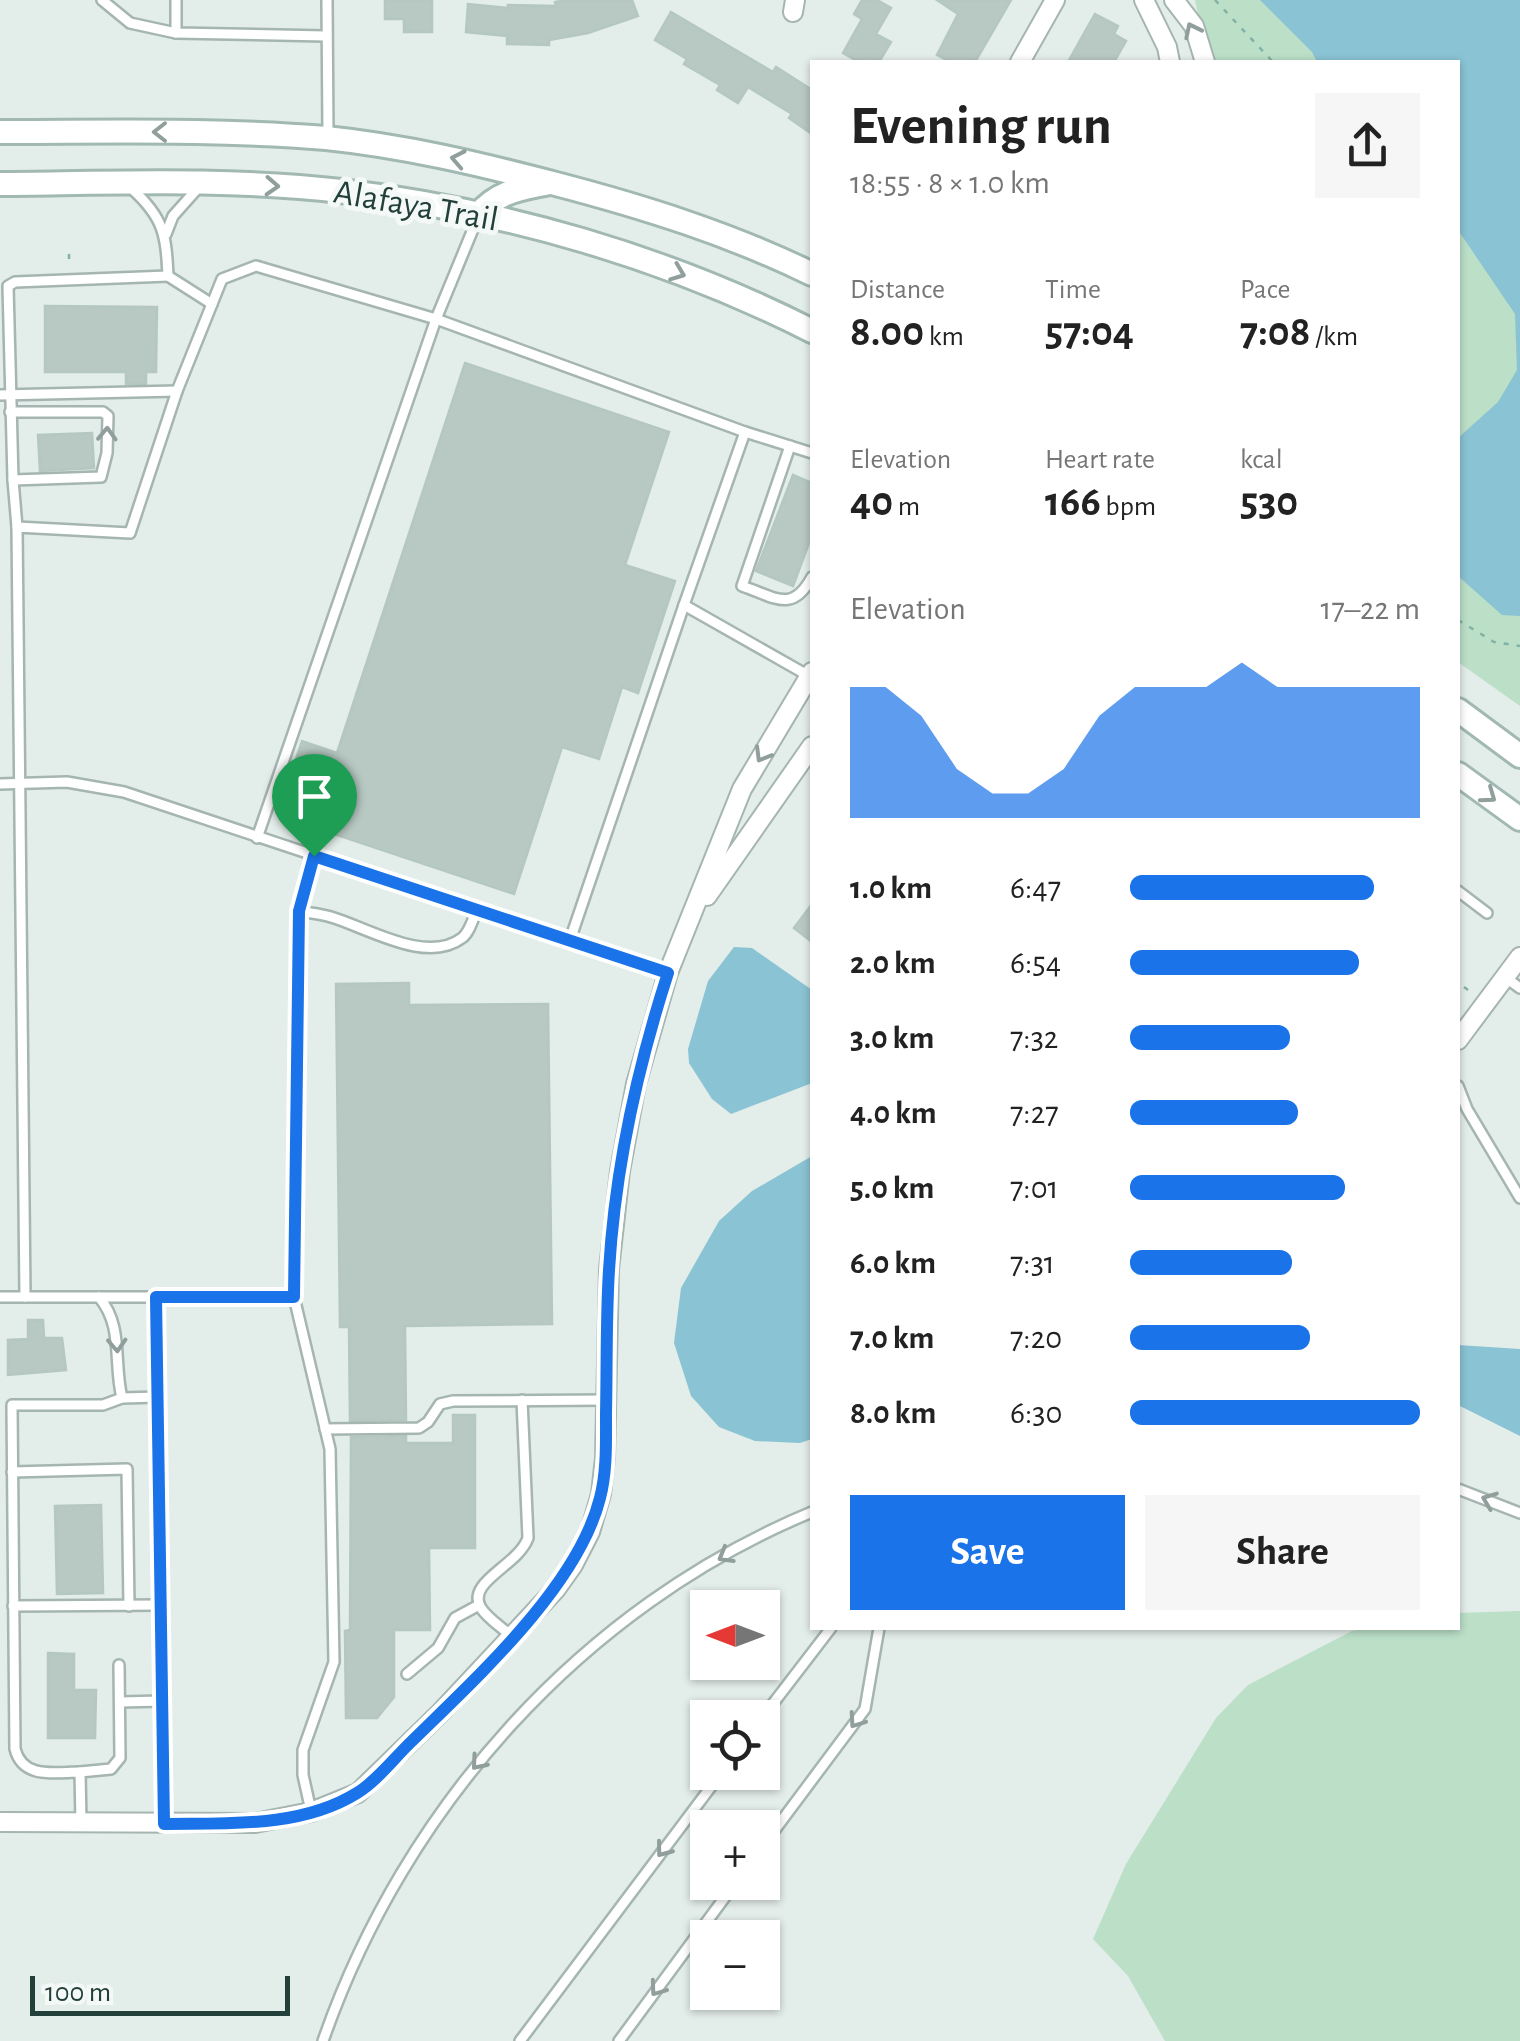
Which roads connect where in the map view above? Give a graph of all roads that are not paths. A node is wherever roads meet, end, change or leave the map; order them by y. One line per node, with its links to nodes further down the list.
1 (102, 0): 7 (lane)
2 (176, 0): 7 (lane)
3 (327, 0): 8 (lane)
4 (1055, 0): 9 (street)
5 (1144, 0): 10 (street)
6 (1174, 0): 11 (street, one-way to 6)
7 (176, 33): 8 (lane)
8 (326, 36): 13 (lane)
9 (1021, 60)
10 (1170, 60)
11 (1204, 60)
12 (0, 132): 13 (main road, Alafaya Trail, one-way to 12)
13 (328, 138): 16 (main road, Alafaya Trail, one-way to 13)
14 (127, 183): 15 (main road, Alafaya Trail); 17 (main road, Alafaya Trail); 19 (lane)
15 (203, 183): 18 (main road, Alafaya Trail, one-way to 18); 19 (lane)
16 (552, 183): 18 (main road); 20 (main road, Alafaya Trail)
17 (0, 184)
18 (479, 214): 23 (lane); 24 (main road, Alafaya Trail, one-way to 24)
19 (166, 234): 21 (lane)
20 (810, 273)
21 (168, 276): 22 (lane); 26 (lane)
22 (212, 304): 23 (lane); 25 (lane)
23 (436, 319): 28 (lane); 44 (lane)
24 (810, 330)
25 (177, 391): 26 (lane); 32 (lane)
26 (5, 395): 27 (lane)
27 (10, 412): 31 (lane); 31 (lane, one-way to 27)
28 (745, 432): 29 (lane); 34 (lane)
29 (790, 446): 30 (lane); 33 (lane)
30 (810, 452)
31 (13, 480): 32 (lane)
32 (17, 527): 41 (lane)
33 (810, 581)
34 (684, 605): 35 (lane); 51 (lane)
35 (810, 675)
36 (810, 678): 50 (street, one-way to 50)
37 (1460, 711): 39 (main road)
38 (810, 749): 50 (street)
39 (1520, 756)
40 (1460, 775): 43 (main road, one-way to 43)
41 (21, 783): 42 (lane); 44 (lane); 59 (lane)
42 (0, 784)
43 (1520, 819)
44 (256, 838): 45 (lane)
45 (314, 856): 47 (lane); 48 (lane)
46 (1460, 892): 49 (lane)
47 (477, 910): 48 (lane); 51 (lane)
48 (299, 911): 62 (lane)
49 (1487, 912)
50 (686, 925): 53 (street)
51 (570, 940): 53 (lane)
52 (1520, 957): 54 (street)
53 (668, 973): 66 (street)
54 (1513, 982): 55 (street)
55 (1460, 1038)
56 (1460, 1091): 57 (lane)
57 (1520, 1198)
58 (0, 1296): 59 (lane)
59 (26, 1297): 60 (lane)
60 (98, 1297): 61 (lane); 64 (lane, one-way to 64)
61 (156, 1297): 62 (lane); 63 (lane)
62 (294, 1297): 67 (lane)
63 (158, 1397): 64 (lane); 73 (lane)
64 (122, 1398): 68 (lane)
65 (522, 1400): 66 (lane); 67 (lane); 72 (lane)
66 (606, 1400): 78 (street)
67 (325, 1429): 86 (lane)
68 (12, 1472): 74 (lane); 75 (lane)
69 (1460, 1490): 71 (lane, one-way to 69)
70 (810, 1513): 92 (lane, one-way to 92)
71 (1520, 1513)
72 (479, 1604): 78 (lane); 80 (lane)
73 (161, 1605): 75 (lane); 82 (lane)
74 (13, 1606): 75 (lane); 84 (lane)
75 (129, 1606)
76 (829, 1630): 81 (lane)
77 (879, 1630): 88 (lane, one-way to 88)
78 (512, 1637): 86 (street)
79 (119, 1665): 83 (lane)
80 (407, 1674)
81 (776, 1700)
82 (162, 1701): 83 (lane); 90 (lane)
83 (120, 1702): 84 (lane)
84 (80, 1772): 89 (lane)
85 (708, 1790): 93 (lane, one-way to 93)
86 (311, 1812): 90 (street)
87 (0, 1822): 89 (street)
88 (780, 1823)
89 (81, 1824): 90 (street)
90 (164, 1824)
91 (723, 1900): 94 (lane, one-way to 94)
92 (323, 2041)
93 (520, 2041)
94 (619, 2041)

